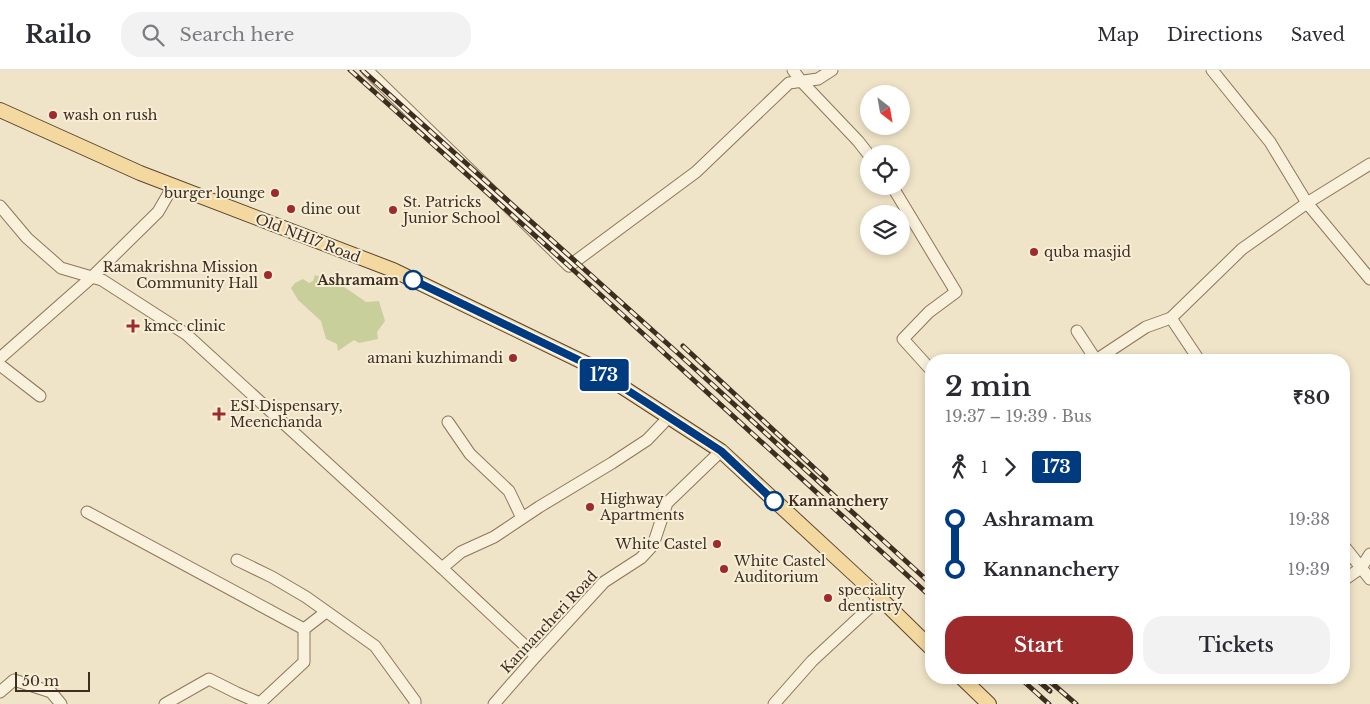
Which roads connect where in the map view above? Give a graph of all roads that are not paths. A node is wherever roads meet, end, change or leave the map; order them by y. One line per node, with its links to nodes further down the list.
1 (367, 70): 5 (street)
2 (793, 70): 5 (street)
3 (832, 70): 5 (street)
4 (1212, 70): 11 (street)
5 (800, 81): 7 (street)
6 (0, 110): 9 (main road, Old NH17 Road)
7 (861, 145)
8 (1370, 164): 11 (street)
9 (173, 186): 13 (street); 24 (main road, Old NH17 Road)
10 (897, 195): 21 (street)
11 (1307, 203): 14 (street); 15 (street)
12 (0, 206): 13 (street)
13 (92, 277): 20 (street); 32 (street)
14 (1370, 279)
15 (1171, 318): 18 (street); 19 (street)
16 (1077, 331): 17 (street)
17 (1092, 354)
18 (1105, 354)
19 (1195, 354)
20 (0, 358)
21 (925, 364)
22 (0, 365): 23 (street)
23 (40, 396)
24 (669, 418): 26 (main road, Old NH17 Road); 28 (street)
25 (448, 422): 28 (street)
26 (721, 451): 36 (main road, Old NH17 Road); 40 (street, Kannancheri Road)
27 (87, 512): 38 (street)
28 (522, 518): 32 (street)
29 (1350, 554): 33 (street)
30 (1370, 554): 33 (street)
31 (237, 560): 37 (street)
32 (442, 568): 40 (street)
33 (1361, 568): 34 (street); 35 (street)
34 (1350, 576)
35 (1370, 580)
36 (880, 598): 39 (main road, Old NH17 Road); 48 (street)
37 (326, 612): 38 (street); 46 (street)
38 (304, 629): 43 (street)
39 (925, 642)
40 (536, 656): 47 (street, Kannancheri Road)
41 (968, 684): 49 (main road)
42 (0, 692): 44 (street)
43 (261, 703): 45 (street)
44 (61, 704)
45 (165, 704)
46 (415, 704)
47 (494, 704)
48 (774, 704)
49 (989, 704)

